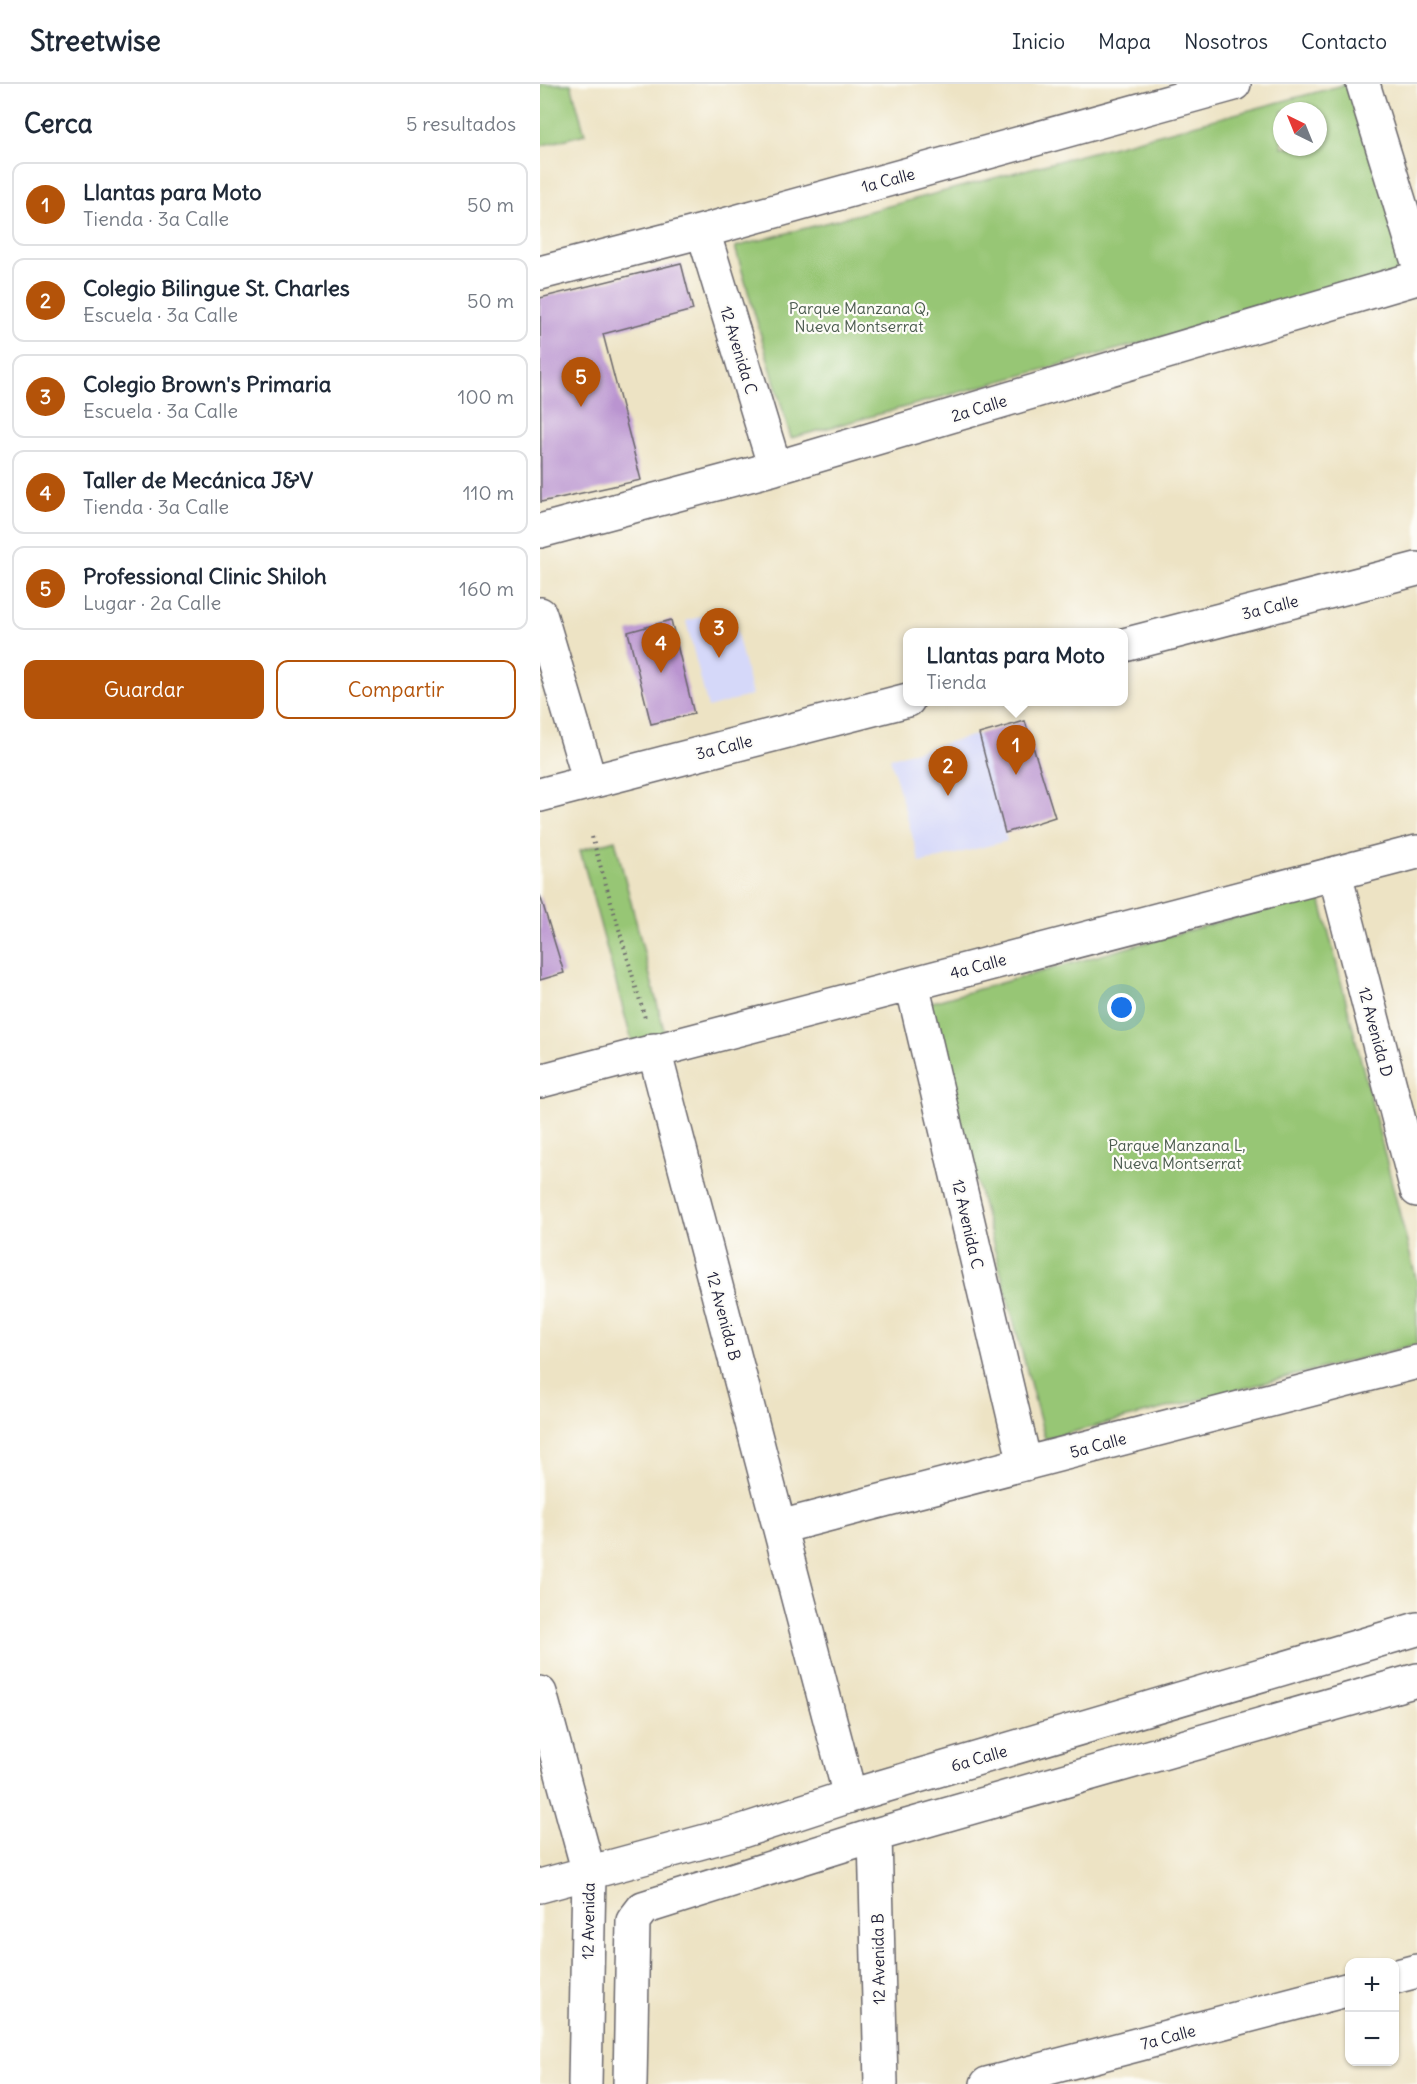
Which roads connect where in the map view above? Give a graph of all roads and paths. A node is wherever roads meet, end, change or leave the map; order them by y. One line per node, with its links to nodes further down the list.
1 (1234, 84): 3 (street, 1a Calle)
2 (1364, 84): 4 (street)
3 (703, 231): 5 (street, 1a Calle); 7 (street, 12 Avenida C)
4 (1417, 259)
5 (540, 273)
6 (1417, 278): 7 (street, 2a Calle)
7 (775, 468): 8 (street, 2a Calle)
8 (540, 531)
9 (1417, 569): 11 (street, 3a Calle)
10 (540, 614): 13 (street)
11 (1128, 644)
12 (903, 701): 13 (street, 3a Calle)
13 (590, 782): 14 (street, 3a Calle)
14 (540, 795)
15 (591, 837): 19 (path)
16 (1417, 852): 17 (street, 4a Calle)
17 (1335, 874): 18 (street, 4a Calle); 21 (street, 12 Avenida D)
18 (912, 984): 19 (street, 4a Calle); 23 (street, 12 Avenida C)
19 (654, 1050): 20 (street, 4a Calle); 24 (street, 12 Avenida B)
20 (540, 1081)
21 (1417, 1190)
22 (1417, 1362): 23 (street, 5a Calle)
23 (1025, 1464): 24 (street, 5a Calle)
24 (780, 1527): 28 (street, 12 Avenida B)
25 (1417, 1629): 28 (street, 6a Calle)
26 (1417, 1680): 29 (street)
27 (540, 1693): 30 (street, 12 Avenida)
28 (850, 1796): 30 (street, 6a Calle)
29 (875, 1835): 36 (street); 37 (street, 12 Avenida B)
30 (589, 1873): 31 (street, 6a Calle); 35 (street, 12 Avenida)
31 (540, 1886)
32 (1417, 1971): 33 (street)
33 (1399, 1976)
34 (1345, 1990): 38 (street, 7a Calle)
35 (585, 2084)
36 (630, 2084)
37 (882, 2084)
38 (987, 2084)

